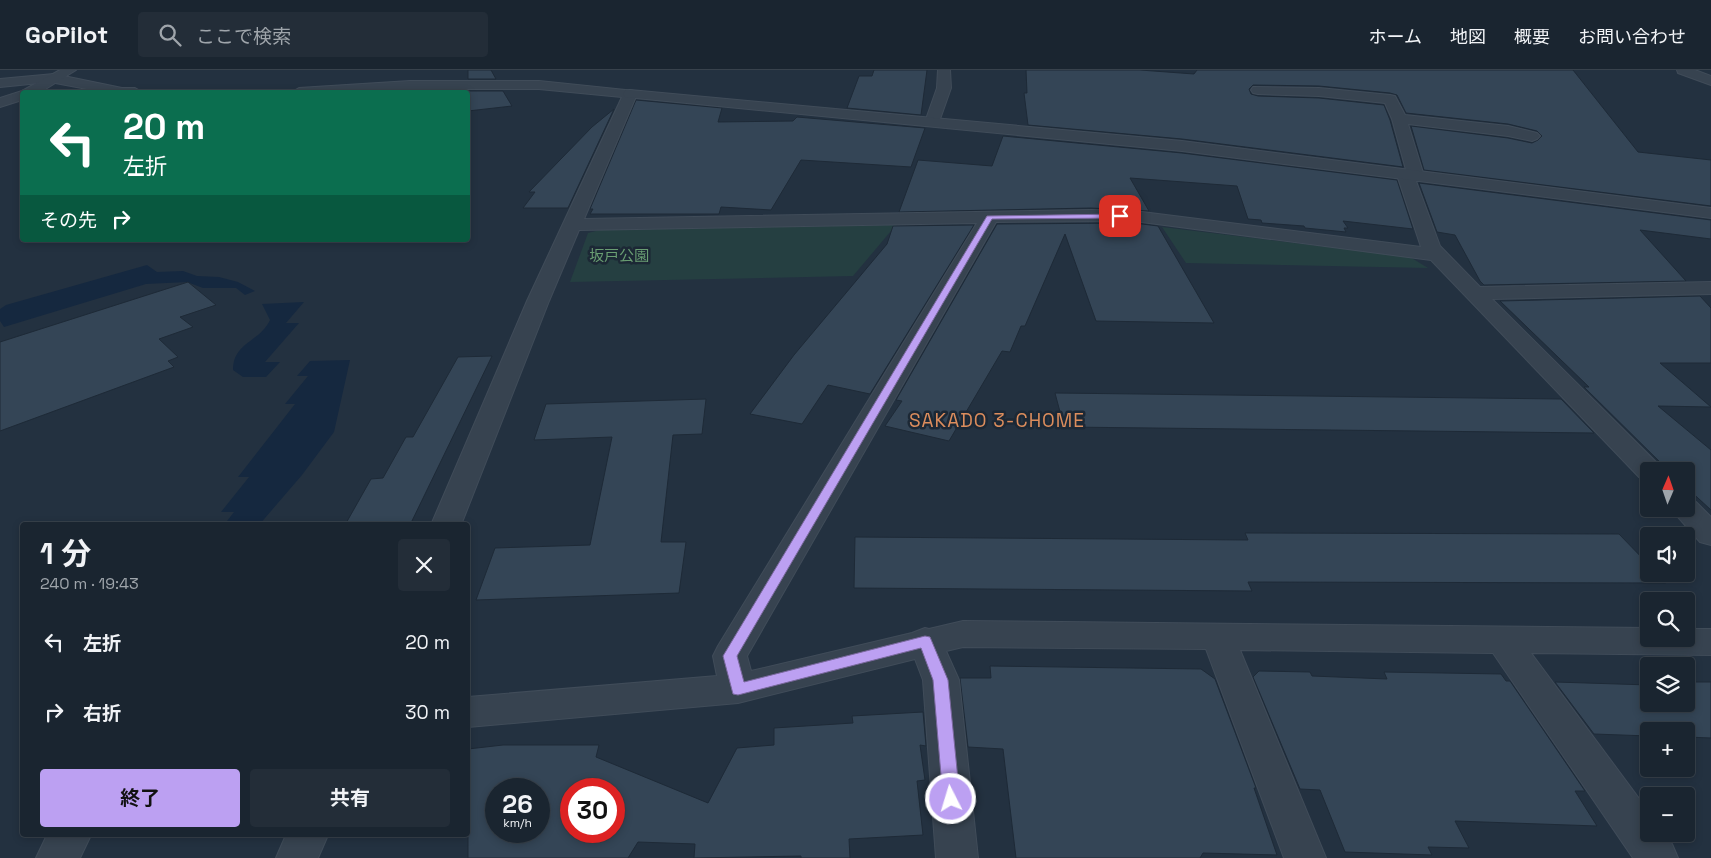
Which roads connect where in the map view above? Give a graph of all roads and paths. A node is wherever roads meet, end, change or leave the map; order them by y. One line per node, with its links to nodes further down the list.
1 (70, 70): 4 (street)
2 (944, 70): 15 (street)
3 (1683, 70): 5 (street)
4 (54, 78): 6 (street); 7 (street); 8 (street)
5 (1711, 80)
6 (0, 83)
7 (33, 90)
8 (112, 90)
9 (336, 90): 11 (street)
10 (1258, 90): 14 (street)
11 (630, 94): 15 (street); 20 (street)
12 (20, 96): 13 (street)
13 (0, 103)
14 (1399, 120): 16 (street); 17 (street)
15 (932, 122): 17 (street)
16 (1532, 136)
17 (1411, 176): 18 (street); 21 (street)
18 (1711, 213)
19 (990, 217): 20 (street); 21 (street); 32 (street)
20 (572, 225): 26 (street)
21 (1437, 256): 23 (street)
22 (1711, 288): 23 (street)
23 (1473, 293): 24 (street)
24 (1640, 462)
25 (1695, 518): 27 (street)
26 (447, 522)
27 (1711, 535)
28 (1218, 636): 29 (street); 30 (street); 39 (street)
29 (1503, 640): 31 (street); 40 (street)
30 (925, 641): 32 (street); 38 (street)
31 (1711, 642)
32 (738, 689): 33 (street)
33 (470, 712)
34 (69, 837): 36 (street)
35 (306, 837): 37 (street)
36 (57, 858)
37 (297, 858)
38 (957, 858)
39 (1305, 858)
40 (1656, 858)

